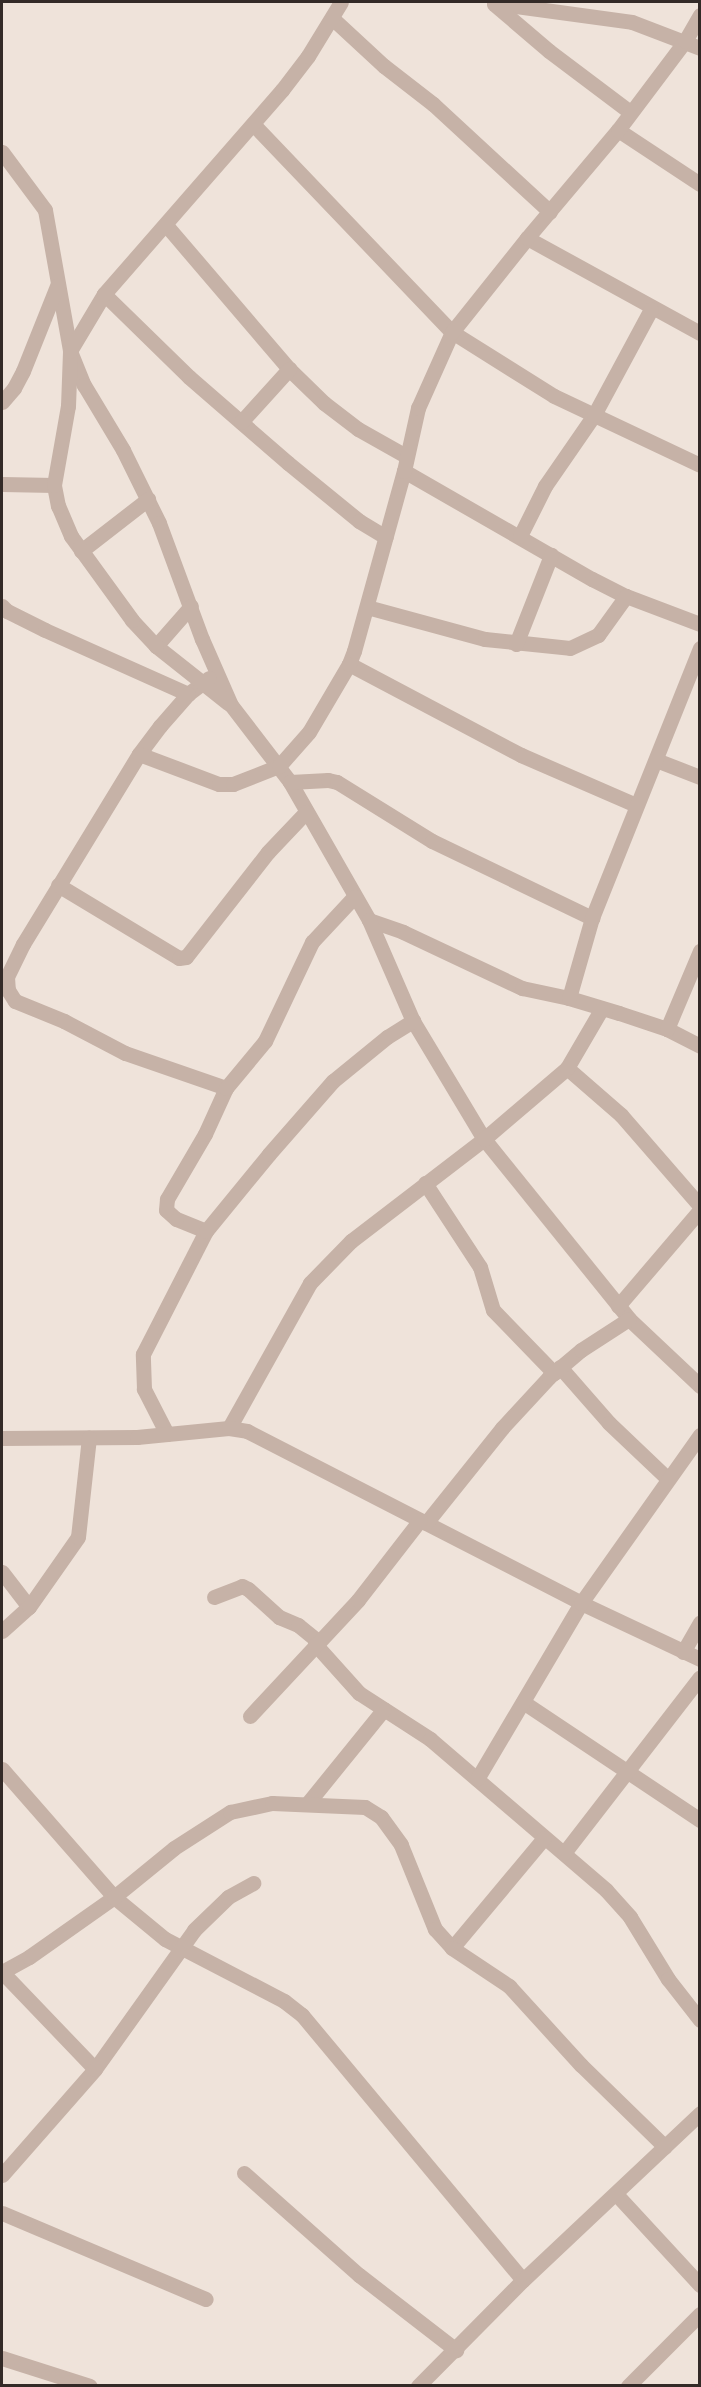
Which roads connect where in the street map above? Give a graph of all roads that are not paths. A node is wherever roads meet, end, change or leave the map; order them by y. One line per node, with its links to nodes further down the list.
1 (341, 2): 4 (street)
2 (493, 2): 5 (street); 7 (street)
3 (699, 15): 5 (street)
4 (332, 18): 8 (street); 13 (street)
5 (685, 41): 6 (street); 7 (street)
6 (699, 48)
7 (630, 112): 9 (street)
8 (253, 124): 14 (street); 19 (street)
9 (618, 130): 12 (street); 13 (street)
10 (2, 152): 11 (street)
11 (7, 170): 16 (street)
12 (699, 184)
13 (550, 212): 15 (street)
14 (166, 225): 17 (street); 22 (street)
15 (527, 238): 18 (street); 19 (street)
16 (57, 286): 21 (street); 23 (street)
17 (104, 294): 21 (street); 25 (street)
18 (651, 309): 20 (street); 24 (street)
19 (452, 332): 24 (street); 26 (street)
20 (699, 333)
21 (70, 351): 29 (street); 30 (street)
22 (289, 369): 25 (street); 26 (street)
23 (2, 402)
24 (594, 415): 27 (street); 31 (street)
25 (242, 422): 32 (street)
26 (405, 463): 31 (street); 32 (street)
27 (699, 465)
28 (2, 484): 29 (street)
29 (54, 485): 33 (street)
30 (148, 499): 33 (street); 36 (street)
31 (520, 536): 34 (street)
32 (386, 537): 37 (street)
33 (81, 550): 41 (street)
34 (550, 555): 35 (street); 40 (street)
35 (626, 596): 39 (street); 40 (street)
36 (191, 606): 41 (street); 44 (street)
37 (367, 607): 40 (street); 43 (street)
38 (3, 612): 46 (street)
39 (699, 624)
40 (516, 644)
41 (156, 646): 45 (street)
42 (699, 648): 49 (street)
43 (349, 664): 50 (street); 53 (street)
44 (217, 673): 45 (street); 47 (street)
45 (203, 682): 46 (street); 47 (street)
46 (188, 694): 48 (street)
47 (231, 705): 50 (street)
48 (139, 754): 50 (street); 55 (street)
49 (656, 760): 51 (street); 53 (street)
50 (279, 766): 52 (street)
51 (699, 777)
52 (290, 782): 54 (street); 57 (street)
53 (636, 805): 57 (street)
54 (306, 812): 55 (street); 56 (street)
55 (58, 885): 60 (street)
56 (354, 897): 58 (street); 67 (street)
57 (592, 918): 61 (street)
58 (369, 920): 61 (street); 63 (street)
59 (699, 951): 64 (street)
60 (4, 977): 67 (street)
61 (569, 998): 62 (street)
62 (602, 1008): 64 (street); 66 (street)
63 (413, 1021): 68 (street); 71 (street)
64 (667, 1029): 65 (street)
65 (699, 1046)
66 (567, 1068): 68 (street); 70 (street)
67 (226, 1088): 71 (street)
68 (484, 1140): 69 (street); 72 (street)
69 (424, 1184): 74 (street); 76 (street)
70 (699, 1208): 72 (street)
71 (206, 1231): 77 (street)
72 (618, 1306): 73 (street)
73 (629, 1319): 74 (street); 75 (street)
74 (557, 1370): 81 (street); 82 (street)
75 (699, 1386)
76 (229, 1428): 77 (street); 82 (street)
77 (166, 1434): 80 (street)
78 (699, 1435): 81 (street)
79 (2, 1438): 80 (street)
80 (89, 1438): 86 (street)
81 (667, 1478): 85 (street)
82 (423, 1521): 85 (street); 89 (street)
83 (2, 1572): 86 (street)
84 (214, 1597): 89 (street)
85 (581, 1603): 90 (street); 93 (street)
86 (29, 1607): 88 (street)
87 (699, 1623): 90 (street)
88 (2, 1631)
89 (317, 1642): 94 (street); 95 (street)
90 (683, 1652): 91 (street)
91 (699, 1659)
92 (699, 1677): 97 (street)
93 (523, 1702): 97 (street); 98 (street)
94 (384, 1709): 98 (street); 99 (street)
95 (250, 1716)
96 (2, 1769): 104 (street)
97 (628, 1774): 100 (street); 102 (street)
98 (477, 1779): 101 (street)
99 (307, 1804): 104 (street); 106 (street)
100 (699, 1820)
101 (544, 1839): 102 (street); 106 (street)
102 (564, 1853): 108 (street)
103 (253, 1882): 105 (street)
104 (114, 1897): 105 (street); 107 (street)
105 (181, 1948): 109 (street); 116 (street)
106 (452, 1948): 111 (street)
107 (2, 1972): 109 (street)
108 (699, 2020)
109 (95, 2068): 113 (street)
110 (699, 2113): 111 (street)
111 (665, 2147): 114 (street)
112 (244, 2173): 120 (street)
113 (2, 2175)
114 (616, 2194): 116 (street); 117 (street)
115 (2, 2213): 118 (street)
116 (523, 2280): 120 (street)
117 (699, 2285)
118 (206, 2300)
119 (699, 2314): 125 (street)
120 (456, 2350): 122 (street)
121 (2, 2358): 123 (street)
122 (435, 2380): 124 (street)
123 (90, 2385)
124 (418, 2385)
125 (629, 2385)

